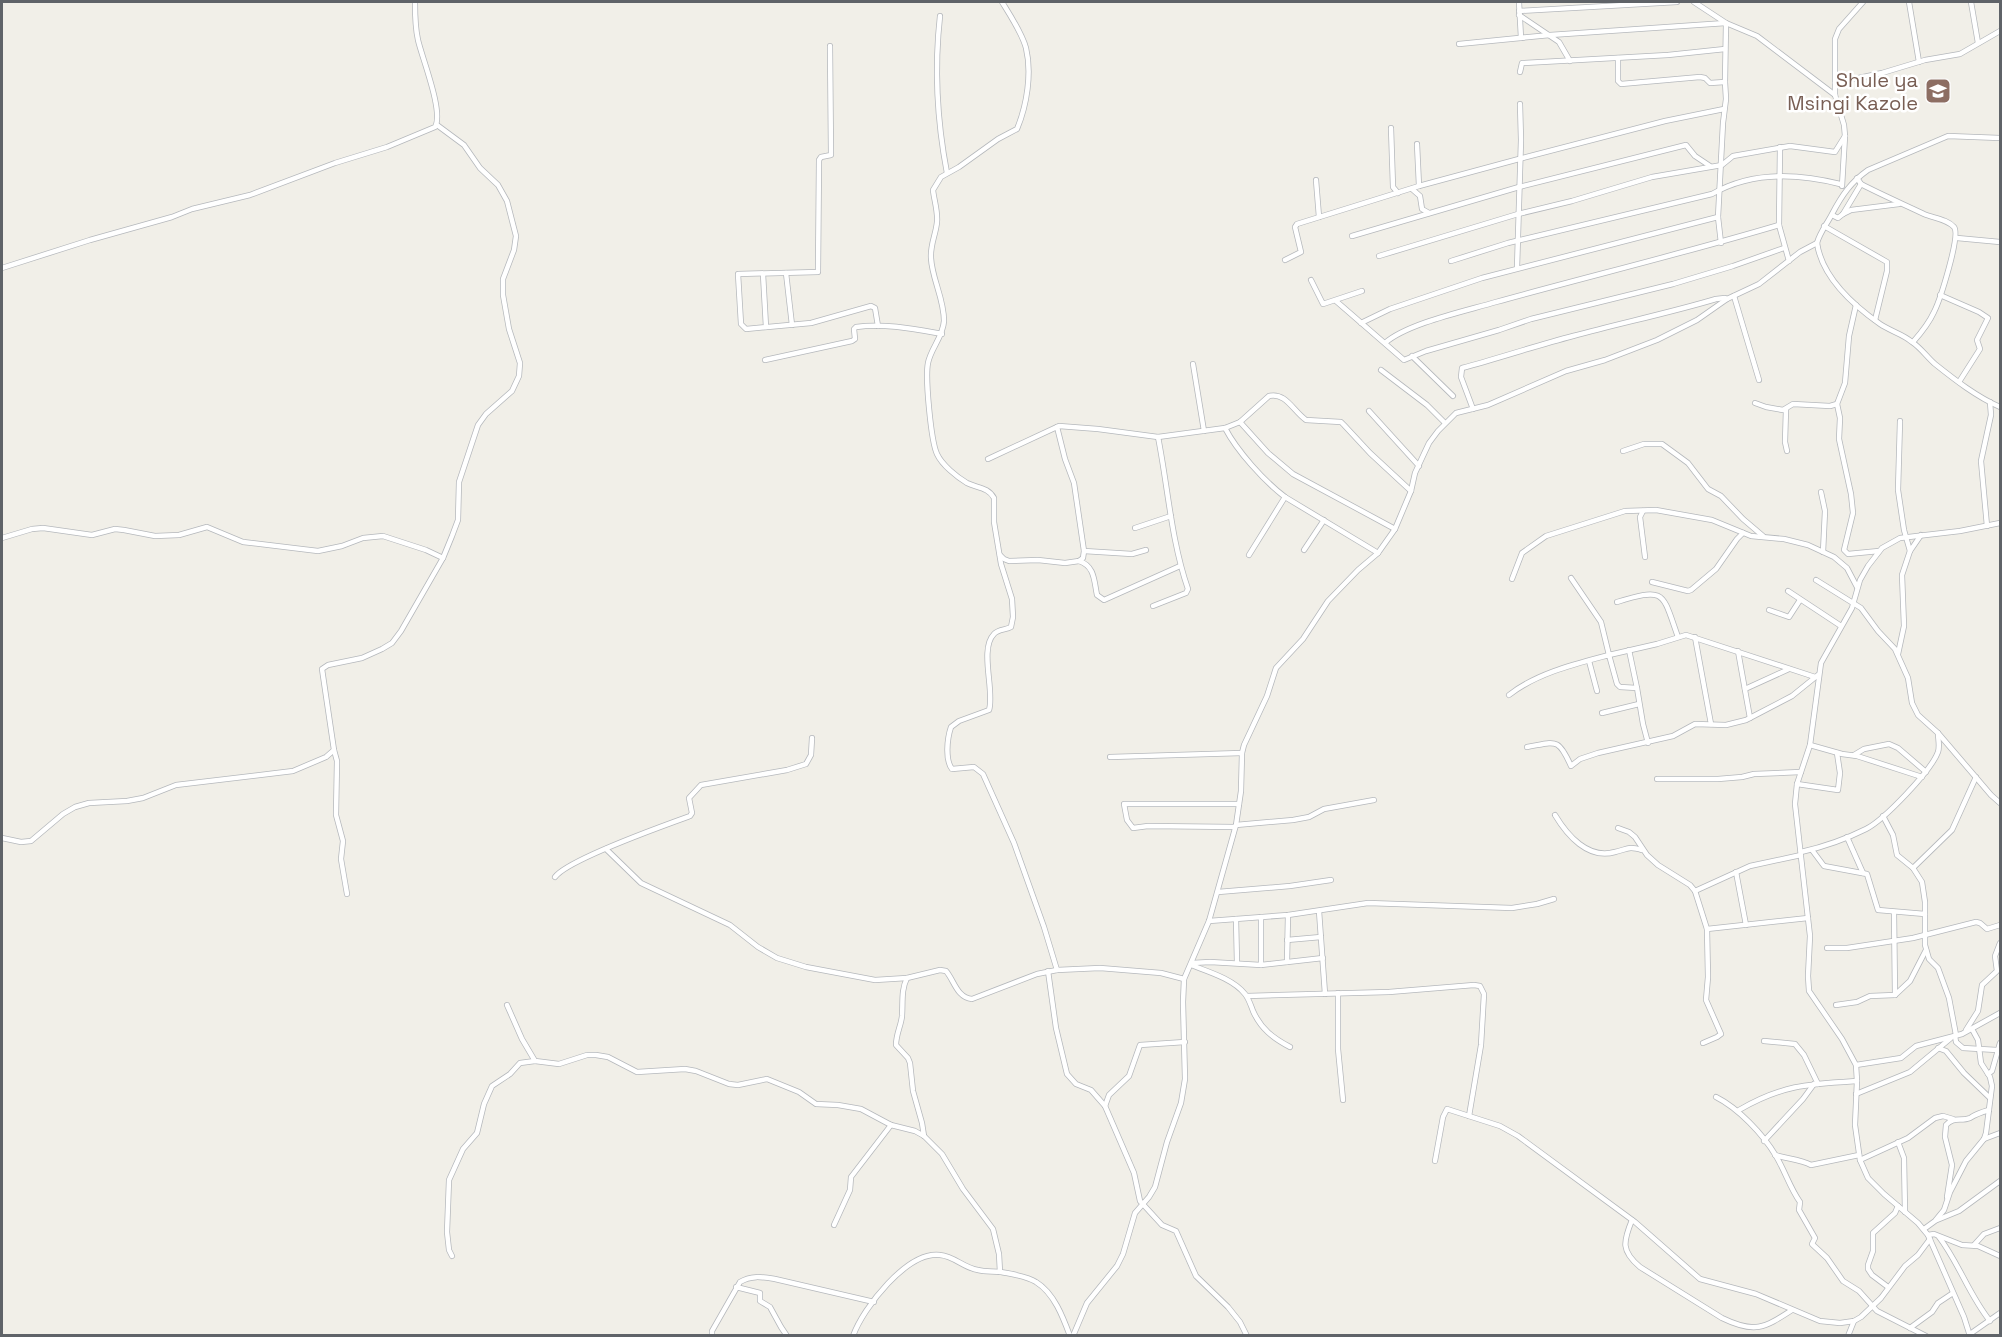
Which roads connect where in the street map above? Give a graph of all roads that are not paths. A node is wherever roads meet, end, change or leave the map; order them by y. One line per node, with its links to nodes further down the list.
1 (415, 2): 30 (street)
2 (1002, 2): 39 (street)
3 (1519, 2): 10 (street)
4 (1677, 2): 9 (street)
5 (1694, 2): 12 (street)
6 (1863, 2): 26 (street)
7 (1909, 2): 23 (street)
8 (1971, 2): 17 (street)
9 (1531, 10): 10 (street); 13 (street)
10 (1519, 13): 13 (street); 16 (street)
11 (940, 16): 39 (street)
12 (1726, 23): 15 (street); 20 (street); 27 (street)
13 (1534, 24): 15 (street)
14 (2001, 31): 17 (street)
15 (1550, 35): 16 (street); 22 (street)
16 (1521, 38): 18 (street)
17 (1978, 43): 23 (street)
18 (1459, 44)
19 (830, 46): 73 (street)
20 (1725, 49): 21 (street); 25 (street)
21 (1618, 58): 22 (street); 25 (street)
22 (1570, 61): 24 (street)
23 (1919, 62): 26 (street)
24 (1520, 72)
25 (1725, 82): 29 (street)
26 (1835, 83): 27 (street)
27 (1835, 95): 32 (street)
28 (1520, 104): 36 (street)
29 (1724, 109): 36 (street); 37 (street)
30 (437, 125): 71 (street); 140 (street)
31 (1391, 128): 50 (street)
32 (1845, 136): 35 (street); 43 (street)
33 (2001, 138): 41 (street)
34 (1417, 144): 45 (street)
35 (1780, 147): 37 (street); 40 (street)
36 (1520, 159): 45 (street); 46 (street)
37 (1722, 165): 38 (street); 48 (street)
38 (1710, 166): 46 (street); 53 (street)
39 (947, 174): 87 (street)
40 (1780, 175): 43 (street); 48 (street); 58 (street)
41 (1857, 178): 44 (street); 49 (street)
42 (1316, 180): 56 (street)
43 (1840, 184): 49 (street)
44 (1861, 184): 51 (street); 54 (street)
45 (1419, 186): 47 (street)
46 (1519, 187): 52 (street); 53 (street)
47 (1412, 189): 50 (street); 52 (street)
48 (1719, 190): 57 (street); 62 (street)
49 (1845, 190): 55 (street)
50 (1398, 193): 56 (street)
51 (1900, 204): 54 (street); 61 (street)
52 (1429, 213): 60 (street)
53 (1518, 214): 62 (street); 67 (street)
54 (1843, 214): 55 (street)
55 (1832, 215): 59 (street)
56 (1319, 217): 68 (street)
57 (1718, 217): 64 (street); 72 (street)
58 (1779, 225): 64 (street); 66 (street)
59 (1824, 226): 65 (street); 82 (street)
60 (1352, 236)
61 (1957, 238): 63 (street); 77 (street)
62 (1517, 241): 69 (street); 72 (street)
63 (2001, 242)
64 (1721, 243): 89 (street)
65 (1817, 243): 70 (street); 81 (street)
66 (1784, 248): 70 (street); 90 (street)
67 (1379, 256)
68 (1285, 260)
69 (1450, 261)
70 (1789, 261): 78 (street)
71 (2, 268)
72 (1517, 268): 83 (street)
73 (786, 273): 74 (street); 84 (street)
74 (762, 274): 86 (street); 86 (street)
75 (1311, 280): 80 (street)
76 (1362, 291): 80 (street)
77 (1940, 295): 88 (street); 95 (street)
78 (1734, 296): 79 (street); 94 (street)
79 (1727, 299): 101 (street); 101 (street)
80 (1336, 301): 83 (street)
81 (1856, 305): 82 (street); 99 (street)
82 (1875, 320): 88 (street)
83 (1361, 324): 89 (street)
84 (792, 326): 85 (street); 86 (street)
85 (878, 326): 87 (street); 91 (street)
86 (766, 327)
87 (942, 334): 137 (street)
88 (1913, 342): 95 (street)
89 (1385, 343): 90 (street)
90 (1412, 356): 96 (street)
91 (765, 360)
92 (1193, 364): 109 (street)
93 (1381, 370): 106 (street)
94 (1759, 380)
95 (1959, 382): 97 (street)
96 (1453, 396)
97 (1990, 402): 100 (street); 122 (street)
98 (1755, 403): 102 (street)
99 (1837, 404): 102 (street); 133 (street)
100 (2001, 406)
101 (1473, 409): 106 (street)
102 (1786, 409): 112 (street)
103 (1369, 411): 114 (street)
104 (1900, 421): 129 (street)
105 (1240, 422): 108 (street); 115 (street); 124 (street)
106 (1445, 423): 114 (street)
107 (1057, 427): 110 (street); 113 (street); 130 (street)
108 (1226, 428): 109 (street); 117 (street)
109 (1204, 431): 110 (street)
110 (1158, 437): 119 (street)
111 (1623, 451): 127 (street)
112 (1787, 451)
113 (987, 459)
114 (1419, 466): 115 (street)
115 (1410, 491): 124 (street)
116 (1821, 492): 135 (street)
117 (1285, 497): 120 (street); 138 (street)
118 (1643, 511): 125 (street); 139 (street); 144 (street)
119 (1171, 516): 123 (street); 142 (street)
120 (1324, 520): 132 (street); 136 (street)
121 (2001, 523): 122 (street)
122 (1987, 526): 126 (street)
123 (1135, 528)
124 (1395, 529): 136 (street)
125 (1743, 533): 127 (street); 146 (street)
126 (1921, 535): 129 (street); 134 (street)
127 (1763, 536): 135 (street)
128 (2, 538): 140 (street)
129 (1906, 538): 133 (street); 134 (street)
130 (1084, 550): 131 (street); 141 (street)
131 (1146, 550)
132 (1304, 550)
133 (1879, 551): 147 (street)
134 (1910, 551): 159 (street)
135 (1823, 552): 147 (street)
136 (1378, 553): 178 (street)
137 (1000, 555): 141 (street); 234 (street)
138 (1249, 555)
139 (1645, 557)
140 (443, 558): 177 (street)
141 (1079, 561): 142 (street)
142 (1180, 566): 152 (street)
143 (1571, 578): 160 (street)
144 (1512, 579)
145 (1816, 580): 151 (street)
146 (1652, 582)
147 (1858, 589): 151 (street)
148 (1788, 591): 149 (street)
149 (1800, 600): 153 (street); 154 (street)
150 (1617, 602): 155 (street)
151 (1854, 603): 154 (street); 159 (street)
152 (1154, 606)
153 (1769, 610)
154 (1841, 626): 163 (street)
155 (1678, 637): 156 (street); 157 (street)
156 (1695, 637): 158 (street); 171 (street)
157 (1629, 650): 160 (street); 164 (street)
158 (1738, 651): 162 (street); 165 (street)
159 (1898, 654): 172 (street)
160 (1609, 655): 161 (street); 164 (street)
161 (1589, 661): 166 (street); 167 (street)
162 (1790, 669): 163 (street); 165 (street)
163 (1816, 676): 170 (street); 175 (street)
164 (1637, 688): 168 (street)
165 (1745, 689): 170 (street)
166 (1597, 691)
167 (1509, 695)
168 (1639, 704): 169 (street); 174 (street)
169 (1602, 713)
170 (1750, 718): 171 (street)
171 (1711, 724): 174 (street)
172 (1938, 733): 183 (street); 185 (street)
173 (812, 738): 197 (street)
174 (1648, 743): 176 (street)
175 (1810, 746): 179 (street); 182 (street)
176 (1527, 747)
177 (333, 750): 196 (street); 208 (street)
178 (1242, 753): 181 (street); 190 (street)
179 (1837, 753): 180 (street); 187 (street)
180 (1854, 755): 183 (street); 184 (street)
181 (1110, 757)
182 (1801, 772): 186 (street); 187 (street)
183 (1926, 772): 184 (street)
184 (1922, 777): 192 (street)
185 (1976, 777): 189 (street); 201 (street)
186 (1658, 779)
187 (1797, 784): 200 (street)
188 (1374, 800): 193 (street)
189 (2001, 802)
190 (1239, 804): 193 (street); 193 (street)
191 (1555, 815): 198 (street)
192 (1883, 816): 195 (street); 201 (street)
193 (1236, 826): 207 (street)
194 (1618, 828): 198 (street)
195 (1847, 837): 199 (street); 203 (street)
196 (2, 838)
197 (606, 849): 204 (street); 236 (street)
198 (1642, 850): 206 (street)
199 (1812, 850): 200 (street); 203 (street)
200 (1801, 854): 202 (street); 215 (street)
201 (1913, 868): 212 (street)
202 (1736, 873): 206 (street); 218 (street)
203 (1863, 873): 211 (street)
204 (555, 877)
205 (1331, 880): 207 (street)
206 (1695, 891): 220 (street)
207 (1218, 892): 217 (street)
208 (347, 894)
209 (1554, 899): 210 (street)
210 (1319, 911): 213 (street); 222 (street)
211 (1894, 912): 212 (street); 224 (street)
212 (1925, 914): 221 (street)
213 (1288, 915): 214 (street); 223 (street)
214 (1261, 917): 216 (street); 232 (street)
215 (1808, 918): 218 (street); 256 (street)
216 (1236, 919): 217 (street); 230 (street)
217 (1209, 921): 231 (street)
218 (1746, 925): 220 (street)
219 (2001, 925): 221 (street)
220 (1707, 929): 250 (street)
221 (1925, 936): 224 (street); 227 (street)
222 (1321, 937): 223 (street); 228 (street)
223 (1287, 940): 229 (street)
224 (1894, 940): 226 (street); 240 (street)
225 (2001, 943): 233 (street)
226 (1827, 948)
227 (1926, 950): 240 (street); 247 (street)
228 (1323, 958): 229 (street); 239 (street)
229 (1287, 962): 232 (street)
230 (1237, 963): 231 (street); 232 (street)
231 (1192, 964): 237 (street); 241 (street)
232 (1261, 965)
233 (1999, 965): 246 (street)
234 (1057, 970): 235 (street); 237 (street)
235 (1048, 971): 236 (street); 264 (street)
236 (907, 978): 271 (street)
237 (1184, 979): 249 (street)
238 (1338, 993): 239 (street); 263 (street); 267 (street)
239 (1325, 994): 241 (street)
240 (1895, 995): 243 (street)
241 (1247, 996): 251 (street)
242 (507, 1005): 255 (street)
243 (1836, 1005)
244 (2001, 1013): 245 (street)
245 (1972, 1029): 246 (street); 254 (street)
246 (1965, 1033): 247 (street)
247 (1954, 1036): 253 (street); 254 (street); 256 (street)
248 (1764, 1041): 259 (street)
249 (1185, 1042): 264 (street); 280 (street)
250 (1703, 1043)
251 (1290, 1047)
252 (1999, 1047): 254 (street); 257 (street)
253 (1938, 1048): 260 (street); 262 (street)
254 (1980, 1048): 257 (street)
255 (535, 1061): 269 (street); 291 (street)
256 (1856, 1065): 258 (street)
257 (1988, 1074): 262 (street)
258 (1857, 1081): 259 (street); 260 (street)
259 (1816, 1084): 265 (street); 273 (street)
260 (1856, 1094): 276 (street)
261 (1716, 1097): 265 (street)
262 (1990, 1098): 266 (street)
263 (1343, 1100)
264 (1105, 1106): 280 (street)
265 (1738, 1110): 273 (street)
266 (1989, 1110): 268 (street); 272 (street)
267 (1469, 1116): 277 (street); 283 (street)
268 (1953, 1119): 274 (street); 279 (street)
269 (891, 1125): 271 (street); 285 (street)
270 (2001, 1133): 272 (street)
271 (924, 1136): 293 (street)
272 (1984, 1139): 279 (street)
273 (1764, 1141): 275 (street)
274 (1898, 1142): 276 (street); 282 (street)
275 (1775, 1155): 276 (street); 298 (street)
276 (1859, 1157): 281 (street)
277 (1435, 1161)
278 (2001, 1181): 284 (street)
279 (1947, 1200): 284 (street)
280 (1143, 1204): 307 (street); 308 (street)
281 (1898, 1206): 282 (street); 295 (street)
282 (1905, 1212): 287 (street)
283 (1632, 1220): 299 (street); 299 (street)
284 (1935, 1221): 287 (street)
285 (834, 1225)
286 (2001, 1227): 290 (street)
287 (1924, 1229): 288 (street)
288 (1929, 1237): 289 (street); 295 (street); 296 (street)
289 (1939, 1237): 290 (street); 301 (street)
290 (1974, 1245): 292 (street)
291 (452, 1256)
292 (2001, 1256)
293 (1000, 1272): 297 (street); 307 (street)
294 (736, 1287): 297 (street); 304 (street); 305 (street)
295 (1888, 1287): 298 (street)
296 (1953, 1293): 303 (street); 311 (street)
297 (874, 1302): 306 (street)
298 (1872, 1306): 302 (street); 303 (street)
299 (1792, 1310): 302 (street)
300 (2001, 1313): 301 (street)
301 (1990, 1320): 311 (street)
302 (1854, 1321): 309 (street)
303 (1910, 1328): 310 (street)
304 (711, 1335)
305 (788, 1335)
306 (853, 1335)
307 (1071, 1335)
308 (1247, 1335)
309 (1848, 1335)
310 (1926, 1335)
311 (1970, 1335)

